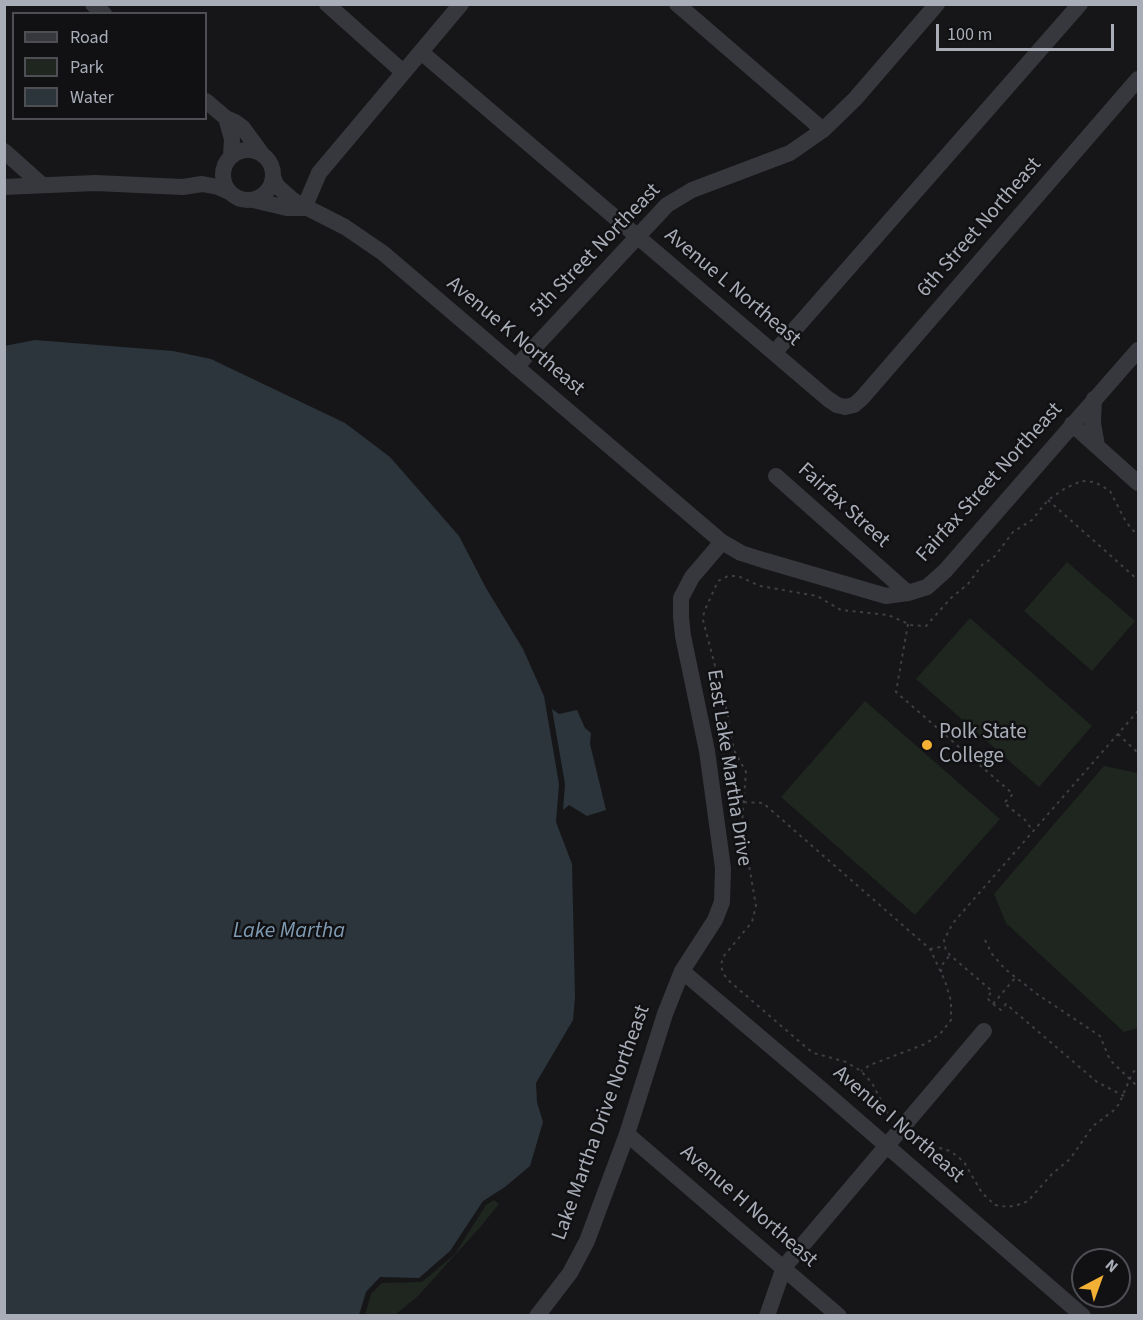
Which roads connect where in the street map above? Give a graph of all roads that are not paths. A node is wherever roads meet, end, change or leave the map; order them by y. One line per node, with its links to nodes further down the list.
1 (327, 4): 7 (street)
2 (461, 4): 6 (street)
3 (677, 4): 11 (street)
4 (937, 4): 11 (street, 5th Street Northeast)
5 (1080, 4): 24 (street)
6 (421, 52): 7 (street); 22 (street, Avenue L Northeast)
7 (403, 72): 21 (street)
8 (1138, 80): 27 (street, 6th Street Northeast)
9 (207, 102): 10 (street)
10 (226, 118): 13 (street); 14 (street)
11 (823, 130): 22 (street, 5th Street Northeast)
12 (4, 151): 16 (street)
13 (262, 154): 14 (street); 15 (street)
14 (228, 161): 17 (street); 19 (street)
15 (273, 177): 20 (street); 21 (street, Avenue K Northeast)
16 (41, 184): 17 (street); 18 (street)
17 (202, 184): 19 (street)
18 (4, 187)
19 (229, 192): 20 (street)
20 (253, 200): 21 (street, Avenue K Northeast)
21 (304, 207): 25 (street, Avenue K Northeast)
22 (636, 236): 24 (street, Avenue L Northeast); 25 (street, 5th Street Northeast)
23 (1138, 350): 26 (street, Fairfax Street Northeast)
24 (774, 353): 27 (street, Avenue L Northeast)
25 (516, 367): 32 (street, Avenue K Northeast)
26 (1094, 399): 28 (street, Fairfax Street Northeast); 29 (street)
27 (854, 405)
28 (1072, 424): 29 (street); 34 (street, Fairfax Street Northeast)
29 (1097, 446): 31 (street)
30 (776, 476): 34 (street, Fairfax Street)
31 (1138, 483)
32 (688, 514): 33 (street, Fairfax Street Northeast)
33 (722, 542): 34 (street, Fairfax Street Northeast); 35 (street, East Lake Martha Drive)
34 (908, 593)
35 (682, 971): 37 (street, Lake Martha Drive Northeast); 38 (street, Avenue I Northeast)
36 (984, 1031): 38 (street)
37 (627, 1134): 39 (street, Avenue H Northeast); 40 (street, Lake Martha Drive Northeast)
38 (887, 1146): 39 (street); 43 (street, Avenue I Northeast)
39 (784, 1267): 41 (street); 42 (street, Avenue H Northeast)
40 (538, 1315)
41 (767, 1316)
42 (839, 1316)
43 (1083, 1316)

